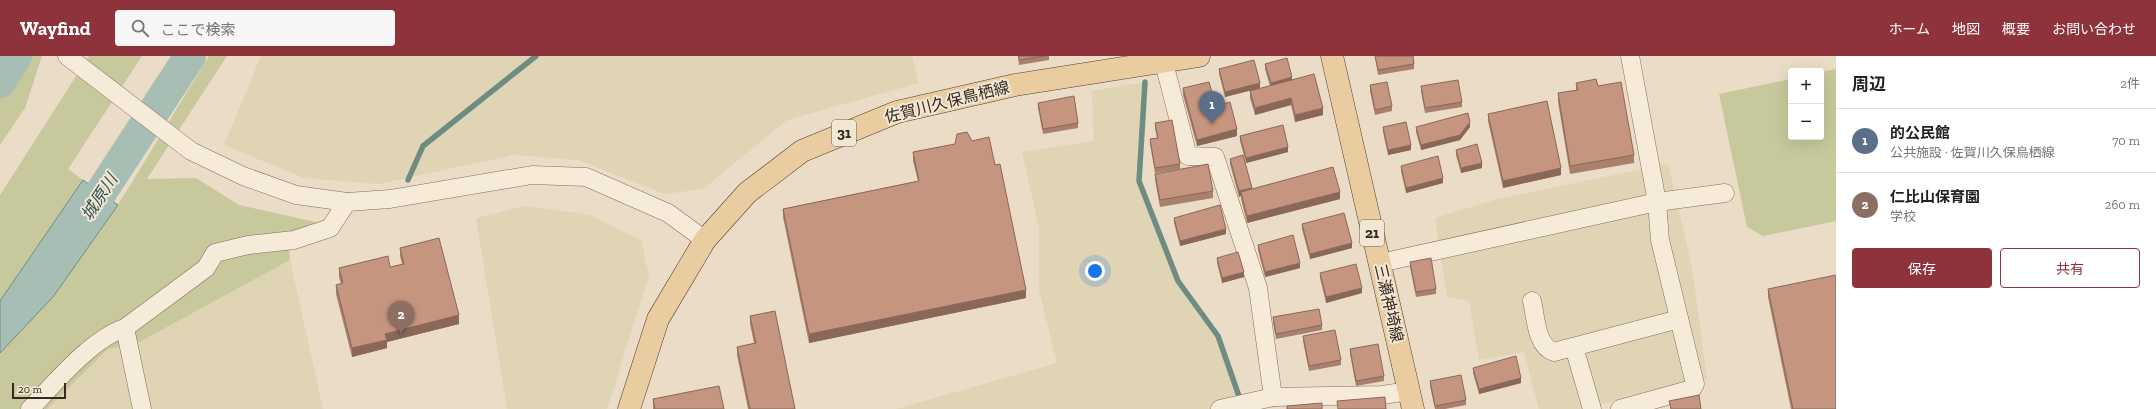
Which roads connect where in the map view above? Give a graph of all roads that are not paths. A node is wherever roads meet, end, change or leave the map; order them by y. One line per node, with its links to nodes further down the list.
1 (69, 56): 7 (street)
2 (1199, 56): 5 (main road, 佐賀川久保鳥栖線 / 31)
3 (1332, 56): 10 (main road, 三瀬神埼線 / 21)
4 (1630, 56): 8 (street)
5 (1164, 62): 9 (main road, 佐賀川久保鳥栖線 / 31); 15 (street)
6 (1725, 193): 8 (street)
7 (347, 202): 9 (street); 13 (street)
8 (1657, 202): 10 (street); 12 (street)
9 (705, 240): 21 (main road, 佐賀川久保鳥栖線 / 31)
10 (1380, 263): 16 (main road, 三瀬神埼線 / 21)
11 (1532, 301): 14 (street)
12 (1679, 319): 14 (street); 17 (street)
13 (125, 328): 19 (street); 20 (street)
14 (1574, 347): 22 (street)
15 (1273, 397): 16 (street); 18 (street)
16 (1411, 400)
17 (1657, 405): 23 (street)
18 (1226, 408)
19 (30, 409)
20 (142, 409)
21 (629, 409)
22 (1592, 409)
23 (1620, 409)

